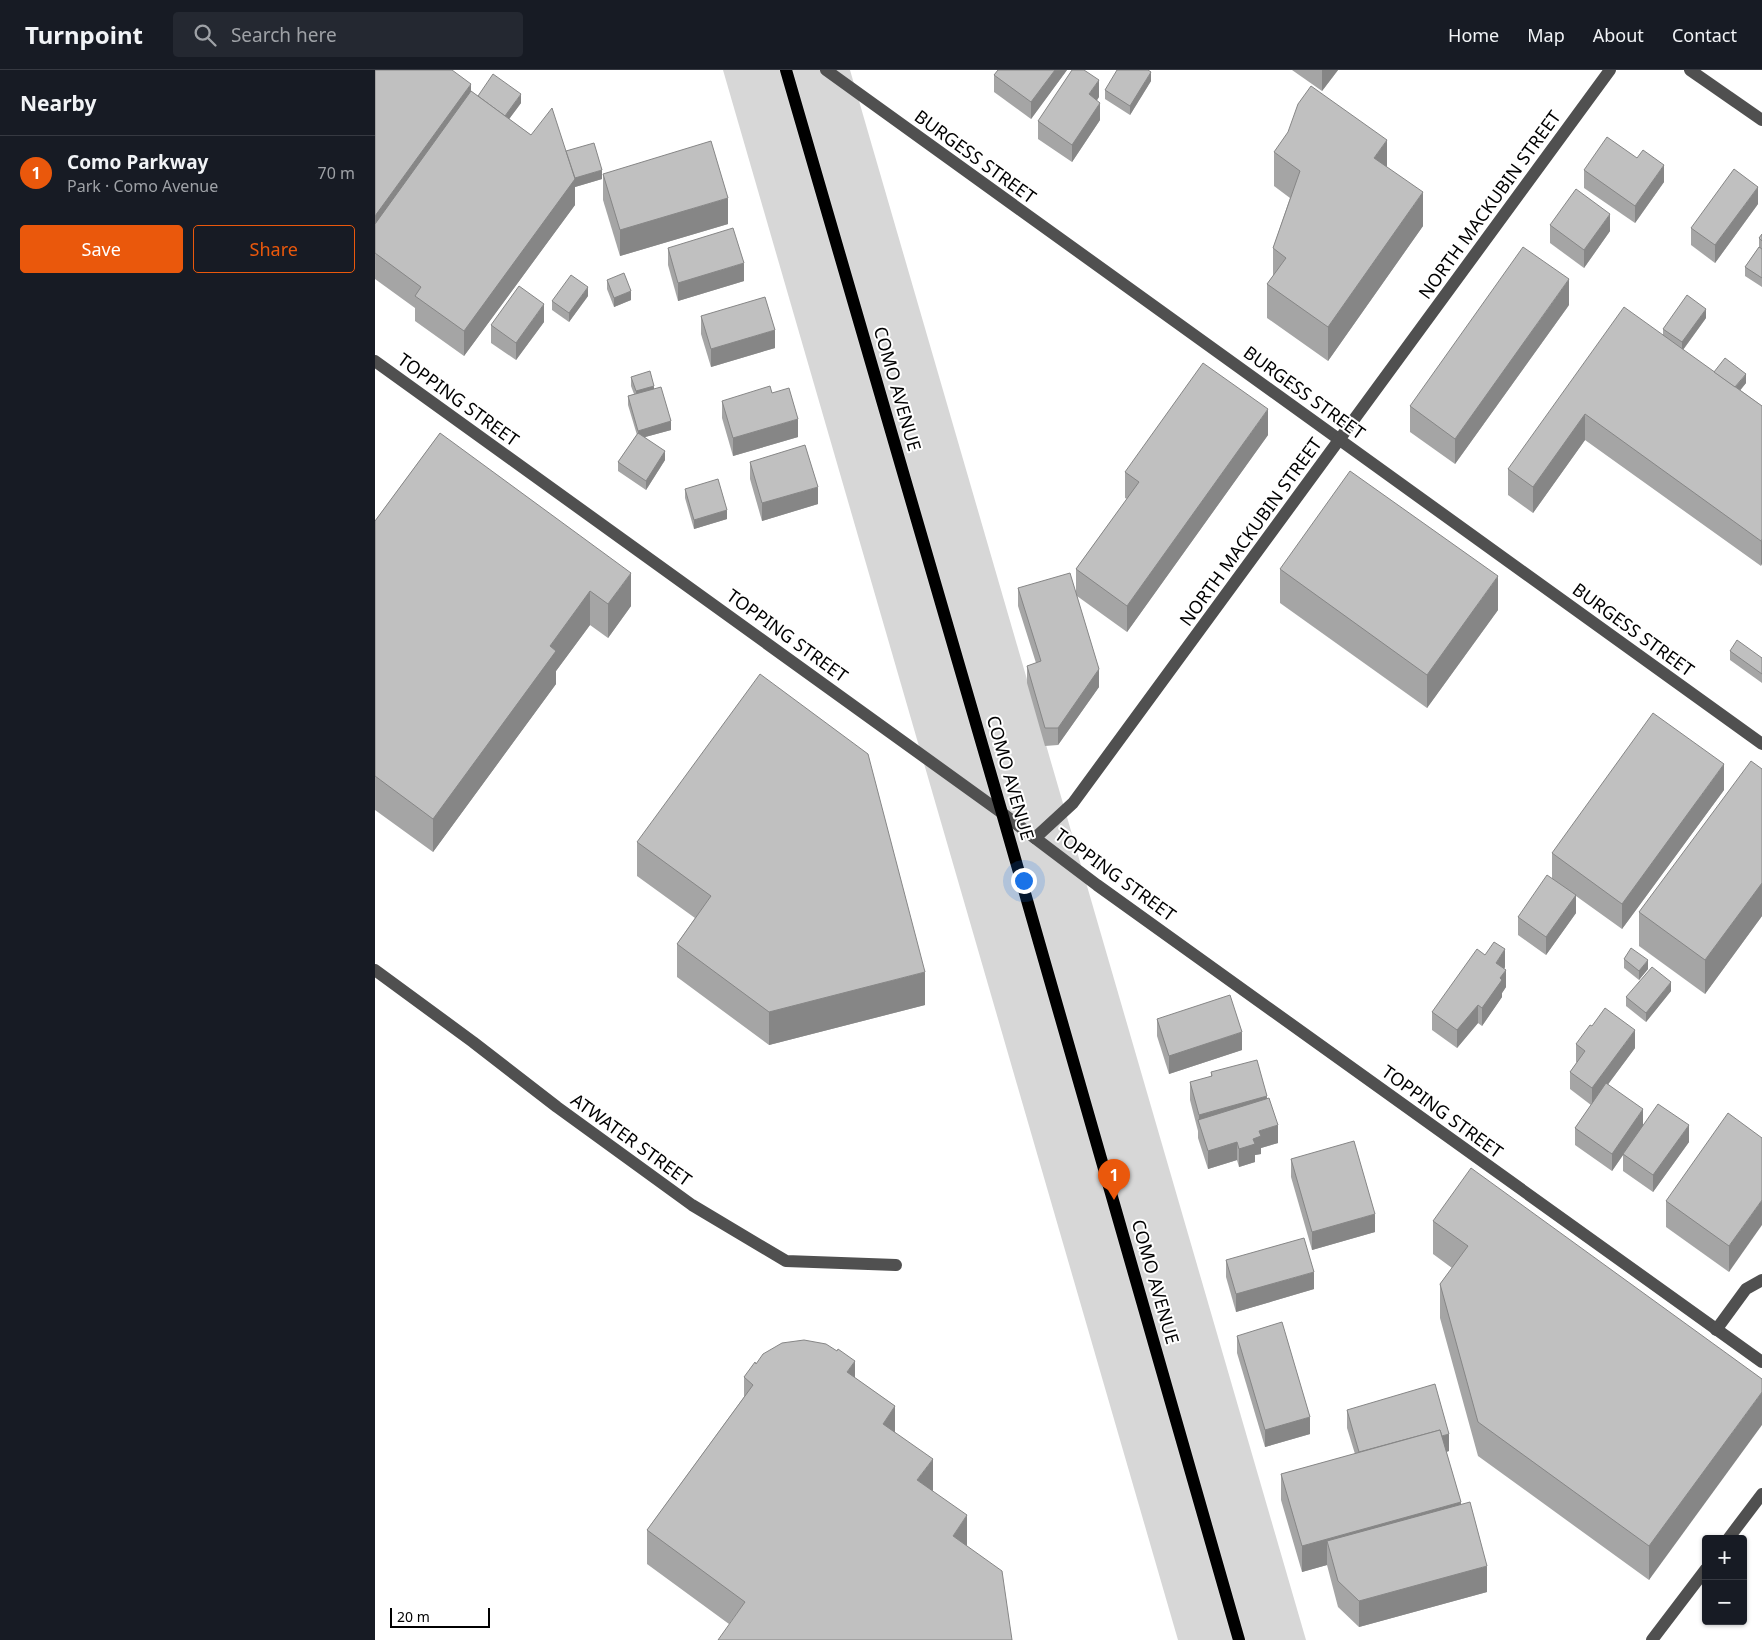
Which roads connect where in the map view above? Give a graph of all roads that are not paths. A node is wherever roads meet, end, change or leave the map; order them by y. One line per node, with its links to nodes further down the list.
1 (786, 70): 9 (main road, COMO AVENUE)
2 (826, 70): 7 (street, BURGESS STREET)
3 (1610, 70): 7 (street, NORTH MACKUBIN STREET)
4 (1691, 70): 5 (street)
5 (1762, 120)
6 (375, 361): 9 (street, TOPPING STREET)
7 (1340, 440): 8 (street, BURGESS STREET); 10 (street, NORTH MACKUBIN STREET)
8 (1762, 744)
9 (1002, 813): 10 (street, TOPPING STREET); 19 (main road, COMO AVENUE)
10 (1035, 838): 14 (street, TOPPING STREET)
11 (375, 970): 12 (street, ATWATER STREET)
12 (896, 1265)
13 (1762, 1280): 14 (street)
14 (1716, 1330): 15 (street, TOPPING STREET)
15 (1762, 1362)
16 (1762, 1494): 17 (street)
17 (1731, 1535)
18 (1702, 1574): 20 (street)
19 (1239, 1640)
20 (1652, 1640)

